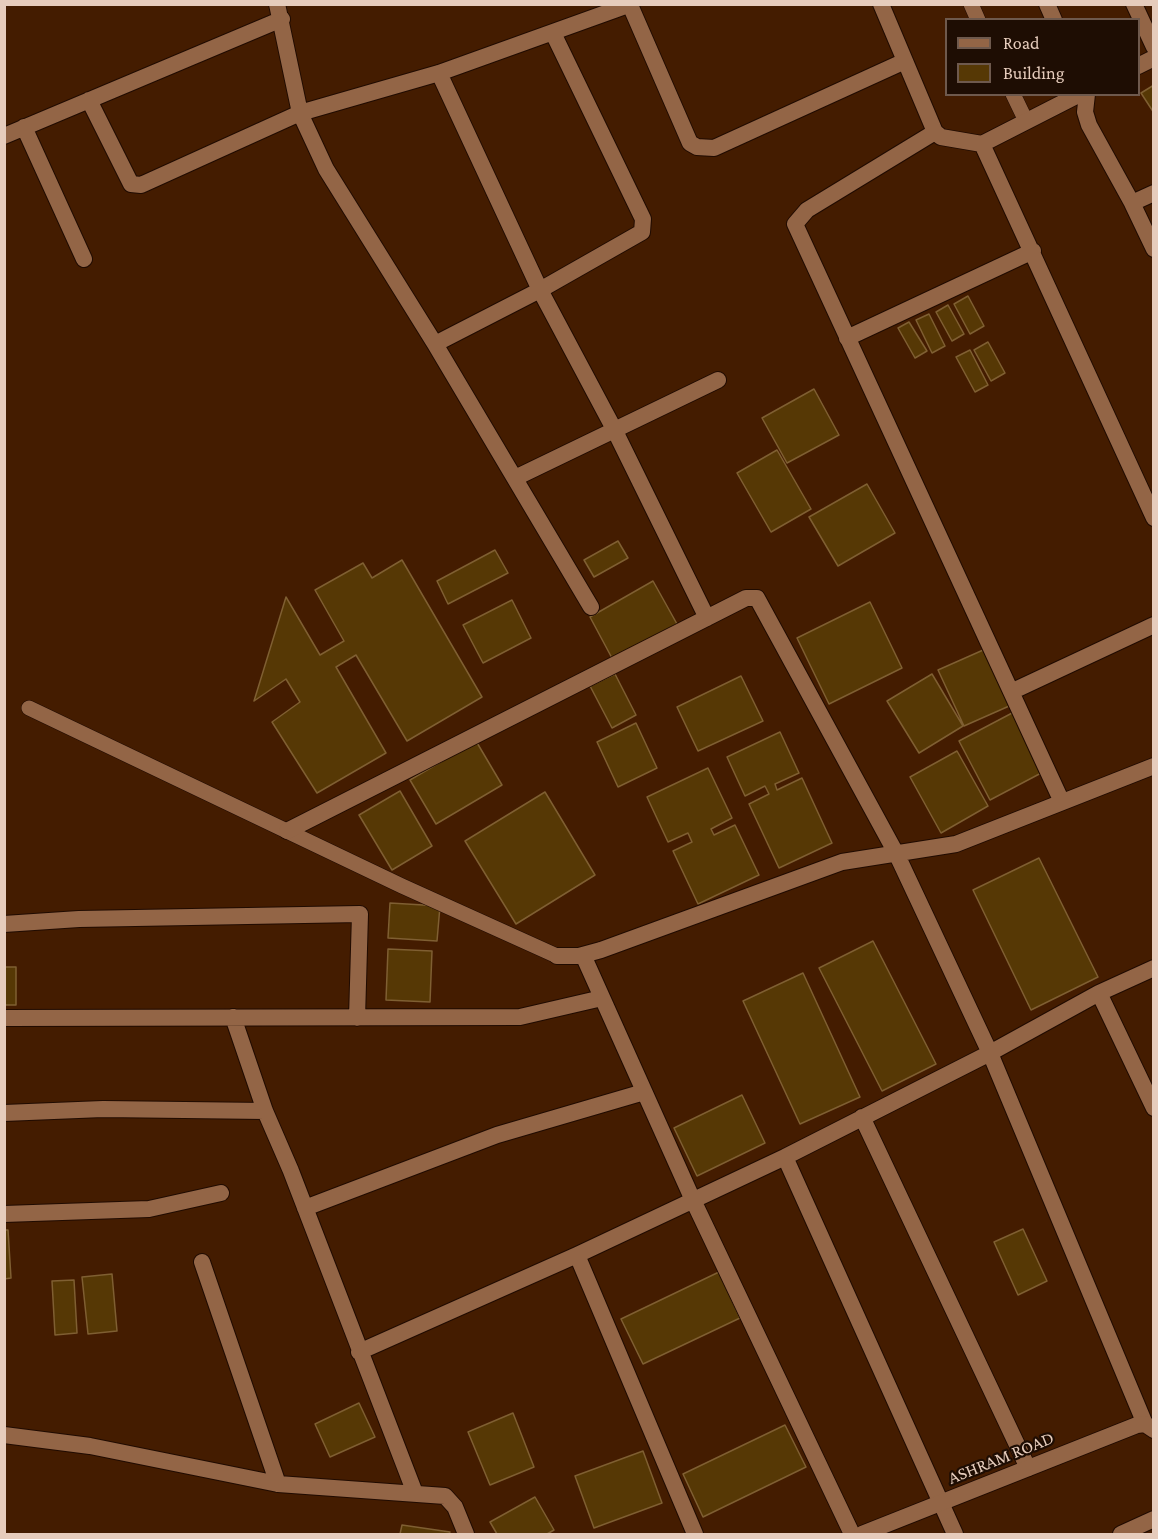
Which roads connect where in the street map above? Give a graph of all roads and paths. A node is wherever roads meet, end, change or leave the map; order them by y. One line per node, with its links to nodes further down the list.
1 (881, 4): 12 (street)
2 (970, 4): 7 (lane)
3 (1047, 4): 8 (street)
4 (1134, 4): 10 (street)
5 (630, 5): 9 (street); 12 (street)
6 (280, 12): 18 (street); 19 (street)
7 (977, 18)
8 (1053, 18)
9 (553, 33): 14 (street); 30 (street)
10 (1154, 47)
11 (1154, 58): 13 (street)
12 (905, 61): 22 (street)
13 (1140, 65)
14 (439, 73): 19 (street); 30 (street)
15 (1014, 96): 20 (lane)
16 (1076, 96): 20 (street)
17 (1087, 96): 26 (street)
18 (89, 100): 19 (street); 21 (street)
19 (300, 113): 32 (street)
20 (1026, 122): 24 (street)
21 (24, 127): 23 (street); 29 (street)
22 (935, 132): 24 (street); 31 (street)
23 (4, 136)
24 (982, 144): 28 (street)
25 (1154, 193): 26 (street)
26 (1132, 203): 27 (street)
27 (1154, 249)
28 (1033, 251): 31 (street); 36 (street)
29 (84, 260)
30 (540, 290): 32 (street); 34 (street)
31 (847, 338): 40 (street)
32 (435, 344): 35 (street)
33 (718, 380): 34 (street)
34 (614, 429): 35 (street); 38 (street)
35 (514, 478): 37 (street)
36 (1154, 518)
37 (591, 607)
38 (707, 618): 44 (street); 45 (street)
39 (1154, 625): 40 (street)
40 (1013, 691): 43 (street)
41 (29, 708): 44 (lane)
42 (1154, 766): 43 (street)
43 (1062, 802): 45 (street)
44 (287, 831): 48 (lane)
45 (897, 855): 47 (street); 55 (street)
46 (4, 924): 54 (street)
47 (583, 955): 48 (street); 51 (street)
48 (557, 956)
49 (1154, 968): 50 (street)
50 (1099, 993): 55 (street); 57 (street)
51 (602, 998): 54 (street); 56 (street)
52 (233, 1017): 53 (street); 54 (street); 58 (street)
53 (4, 1018)
54 (357, 1018)
55 (990, 1053): 60 (street); 69 (street)
56 (644, 1092): 63 (street); 64 (street)
57 (1154, 1108)
58 (265, 1111): 59 (street); 64 (street)
59 (4, 1113)
60 (862, 1117): 61 (street); 71 (street)
61 (786, 1156): 63 (street); 74 (street)
62 (221, 1193): 65 (street)
63 (692, 1198): 66 (street); 78 (street)
64 (305, 1208): 68 (street)
65 (4, 1214)
66 (577, 1255): 68 (street); 77 (street)
67 (202, 1262): 72 (street)
68 (359, 1352): 73 (street)
69 (1150, 1426): 71 (street, ASHRAM ROAD)
70 (4, 1435): 72 (street)
71 (1028, 1468): 74 (street, ASHRAM ROAD)
72 (278, 1484): 73 (street)
73 (415, 1493): 76 (street)
74 (940, 1504): 79 (street, ASHRAM ROAD); 80 (street)
75 (1154, 1519): 81 (street)
76 (466, 1534)
77 (695, 1534)
78 (852, 1534)
79 (862, 1534)
80 (955, 1534)
81 (1121, 1534)

